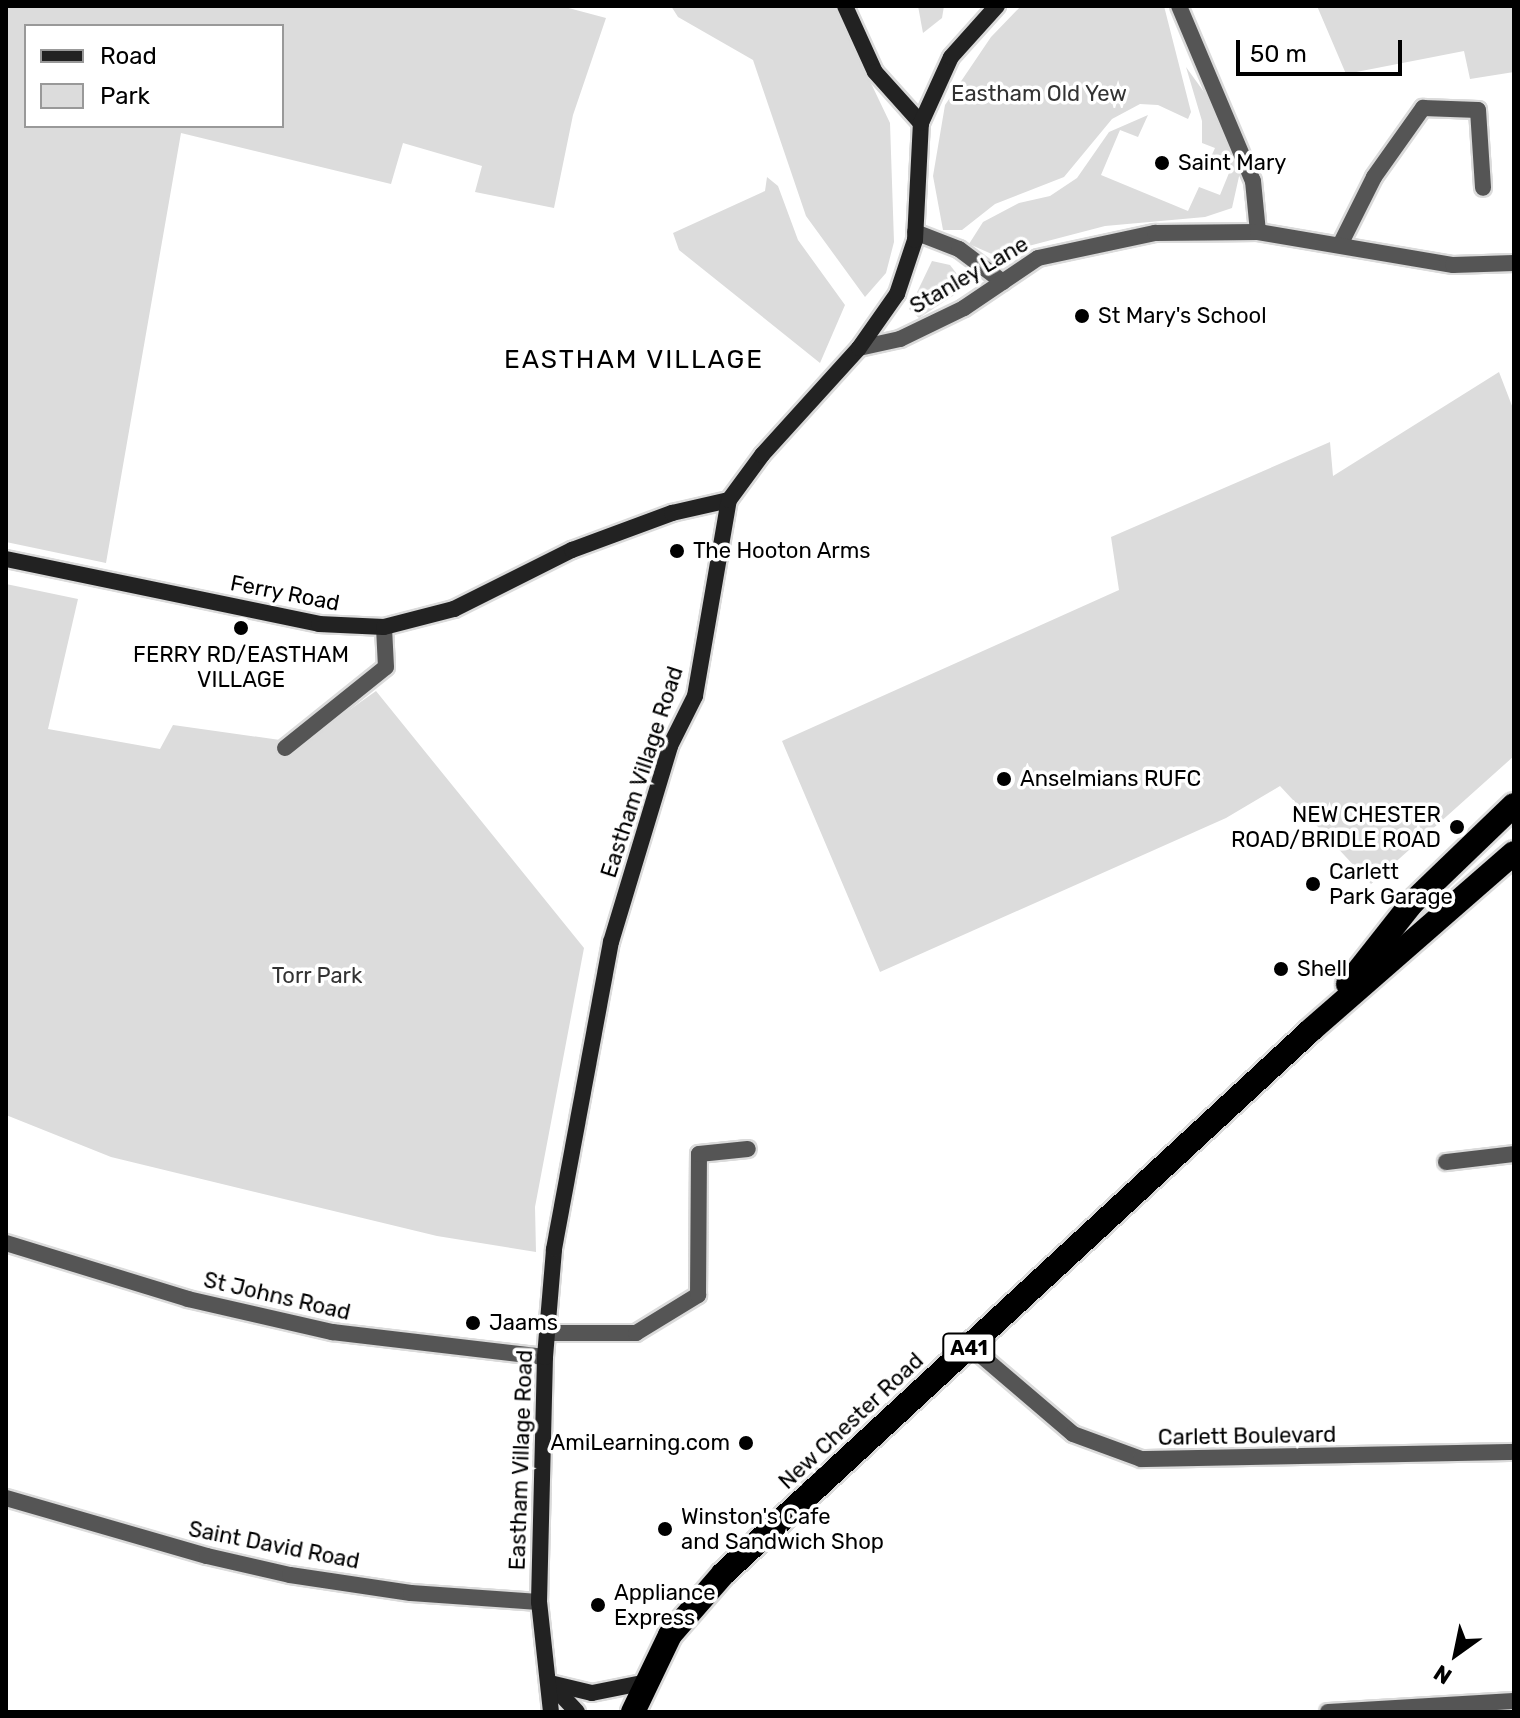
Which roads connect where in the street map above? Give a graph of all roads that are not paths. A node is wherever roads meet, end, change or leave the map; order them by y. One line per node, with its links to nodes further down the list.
1 (845, 6): 4 (main road)
2 (997, 6): 4 (main road, Eastham Village Road)
3 (1179, 6): 7 (street)
4 (921, 123): 6 (main road, Eastham Village Road)
5 (1483, 188): 8 (street)
6 (915, 232): 10 (street); 11 (main road, Eastham Village Road)
7 (1258, 232): 8 (street, Stanley Lane); 10 (street, Stanley Lane)
8 (1340, 245): 9 (street, Stanley Lane)
9 (1514, 263)
10 (1003, 282): 11 (street, Stanley Lane)
11 (859, 348): 12 (main road, Eastham Village Road)
12 (729, 500): 14 (main road, Ferry Road); 23 (main road, Eastham Village Road)
13 (6, 559): 14 (main road, Ferry Road)
14 (384, 627): 15 (street)
15 (285, 748)
16 (1514, 805): 18 (highway, New Chester Road / A41)
17 (1514, 853): 18 (highway, New Chester Road / A41)
18 (1311, 1030): 24 (highway, New Chester Road / A41)
19 (748, 1149): 23 (street)
20 (1514, 1154): 21 (street)
21 (1446, 1162)
22 (6, 1243): 25 (street, St Johns Road)
23 (547, 1333): 25 (main road, Eastham Village Road)
24 (970, 1346): 26 (street, Carlett Boulevard); 29 (highway, New Chester Road / A41)
25 (545, 1357): 28 (main road, Eastham Village Road)
26 (1514, 1452)
27 (6, 1498): 28 (street, Saint David Road)
28 (539, 1602): 30 (main road, Eastham Village Road)
29 (647, 1682): 30 (main road); 35 (highway, New Chester Road / A41)
30 (550, 1683): 33 (main road, Eastham Village Road); 34 (main road)
31 (1514, 1701): 32 (street)
32 (1412, 1710): 36 (street)
33 (551, 1712)
34 (577, 1712)
35 (633, 1712)
36 (1328, 1712)

